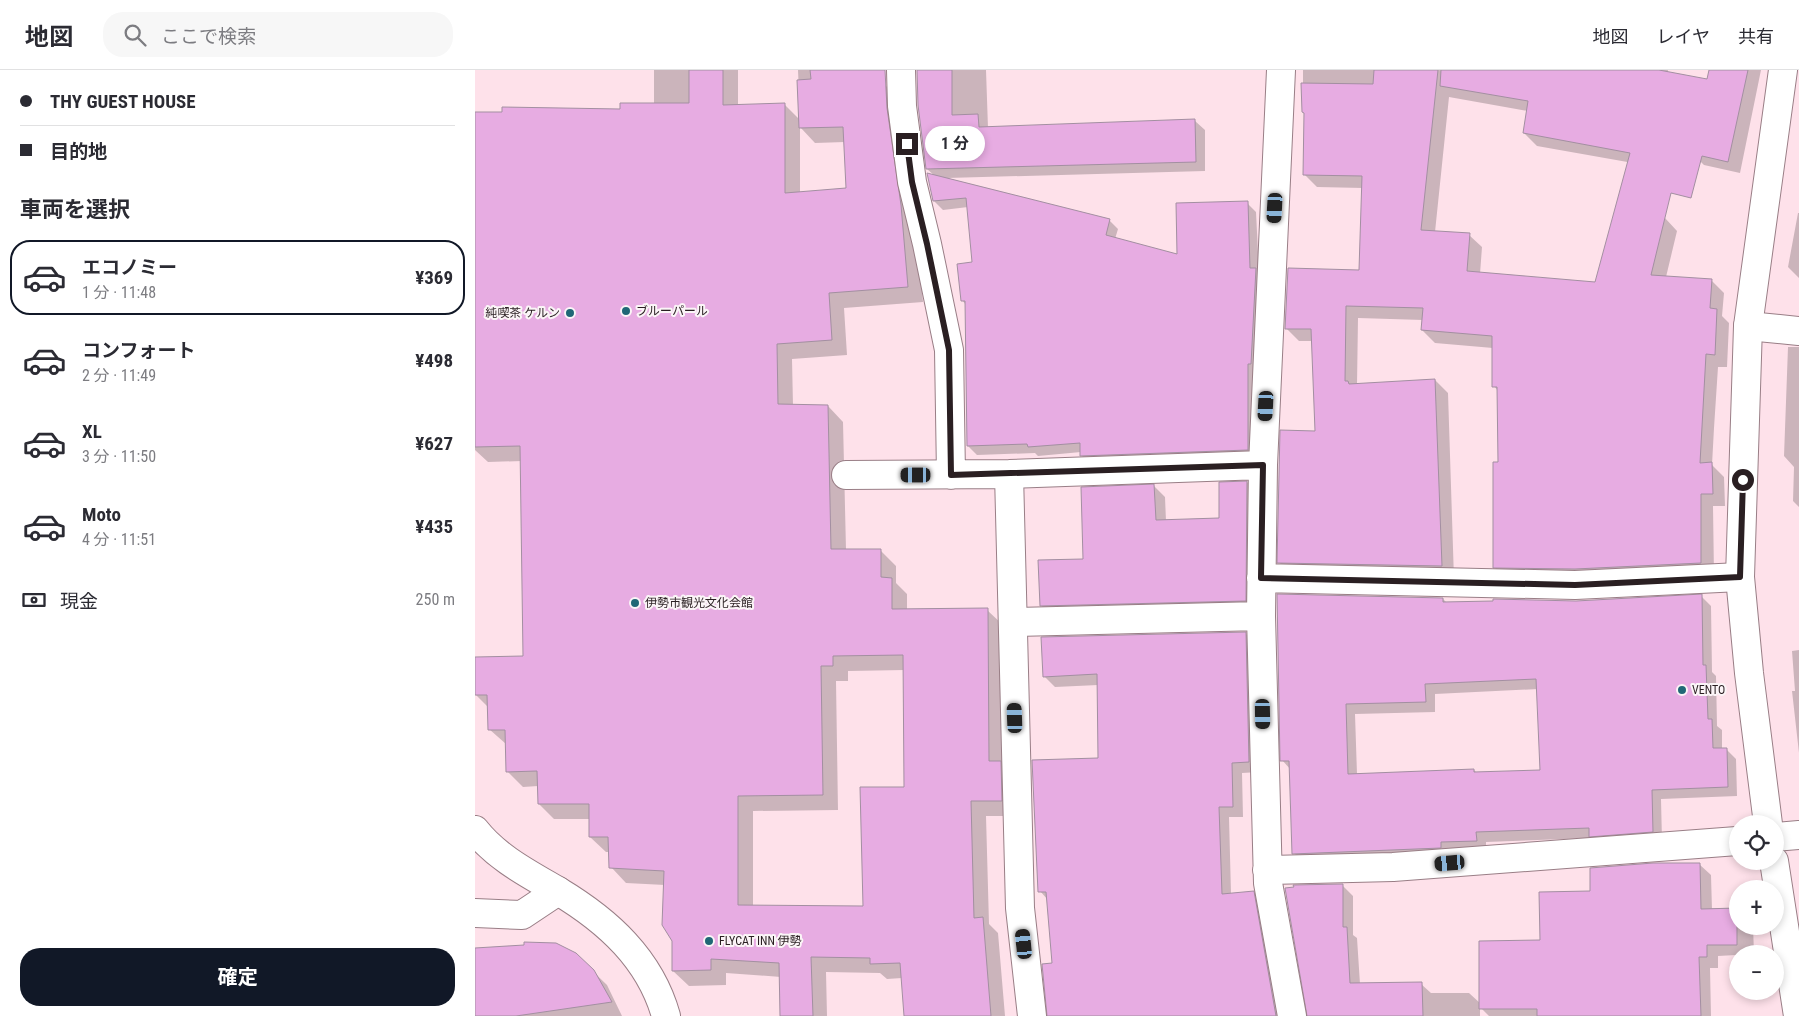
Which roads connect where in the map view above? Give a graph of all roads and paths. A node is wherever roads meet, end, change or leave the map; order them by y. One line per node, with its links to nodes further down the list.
1 (901, 70): 9 (street)
2 (1281, 70): 6 (street)
3 (1783, 70): 4 (street)
4 (1748, 326): 5 (street); 10 (street)
5 (1799, 331)
6 (1263, 465): 7 (street); 11 (street)
7 (1009, 474): 9 (street); 13 (street)
8 (846, 475): 9 (street)
9 (951, 475)
10 (1740, 577): 11 (street); 14 (street)
11 (1261, 578): 12 (street)
12 (1261, 616): 13 (street); 19 (street)
13 (1013, 622): 25 (street)
14 (1767, 815)
15 (475, 830): 21 (street)
16 (1799, 836): 17 (street)
17 (1784, 837)
18 (1729, 841): 19 (street)
19 (1267, 870): 26 (street)
20 (1775, 870): 23 (street)
21 (558, 891): 22 (street); 24 (street)
22 (475, 914)
23 (1796, 978): 27 (street)
24 (666, 1016)
25 (1032, 1016)
26 (1292, 1016)
27 (1798, 1016)

